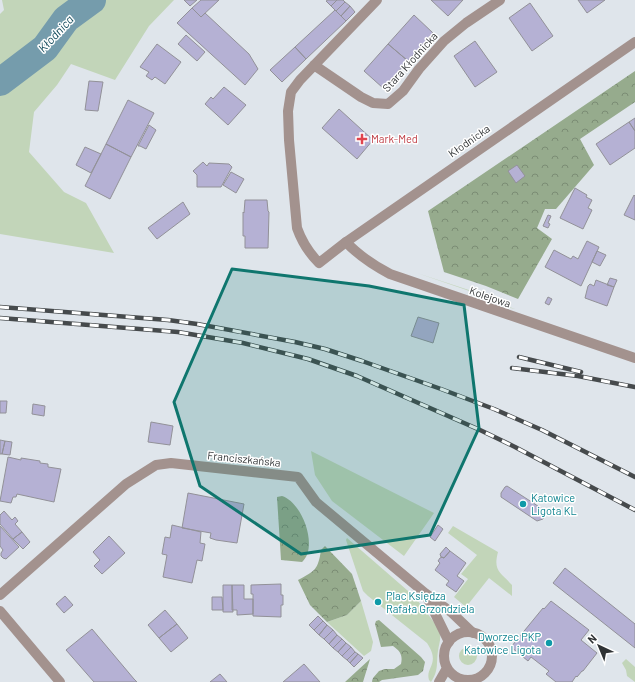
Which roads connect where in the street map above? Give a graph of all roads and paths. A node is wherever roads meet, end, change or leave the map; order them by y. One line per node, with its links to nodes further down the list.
1 (378, 0): 4 (street)
2 (500, 0): 4 (street, Stara Kłodnicka)
3 (635, 42): 5 (street, Kłodnicka)
4 (314, 65): 5 (street, Kłodnicka)
5 (346, 242): 6 (street, Kolejowa)
6 (635, 358)
7 (425, 593): 8 (street, Franciszkańska); 10 (street, Franciszkańska); 11 (street)
8 (0, 595)
9 (0, 611): 14 (street)
10 (473, 633): 11 (street); 13 (street)
11 (449, 642): 12 (street)
12 (447, 668): 13 (street); 15 (street)
13 (462, 681)
14 (60, 682)
15 (439, 682)

